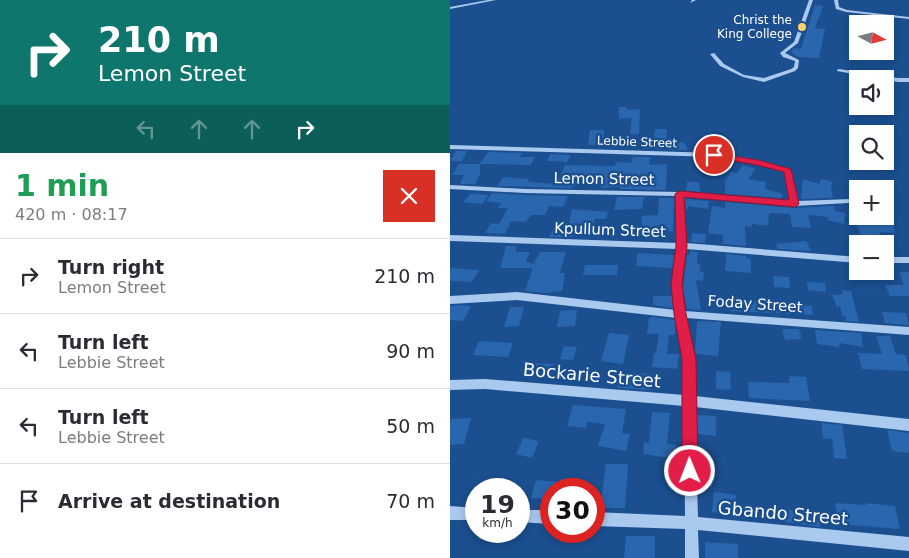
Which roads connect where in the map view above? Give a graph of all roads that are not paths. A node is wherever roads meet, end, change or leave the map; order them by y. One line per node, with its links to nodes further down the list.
1 (494, 0): 4 (street)
2 (811, 0): 6 (street)
3 (836, 0): 5 (street)
4 (450, 8)
5 (909, 18)
6 (712, 54)
7 (839, 70): 8 (street)
8 (909, 80)
9 (450, 147): 13 (street, Lebbie Street)
10 (450, 187): 11 (street, Lemon Street)
11 (679, 194): 13 (street, Lemon Street); 15 (street)
12 (848, 201): 13 (street, Lemon Street)
13 (795, 204)
14 (450, 238): 15 (street, Kpullum Street)
15 (682, 246): 16 (street, Kpullum Street); 20 (street)
16 (849, 259)
17 (894, 260): 18 (street)
18 (909, 260)
19 (450, 300): 20 (street, Foday Street)
20 (680, 314): 21 (street, Foday Street); 23 (street)
21 (909, 331)
22 (450, 385): 23 (street, Bockarie Street)
23 (689, 400): 24 (street, Bockarie Street); 28 (street)
24 (909, 425)
25 (450, 513): 26 (street)
26 (465, 514)
27 (605, 519): 28 (street, Gbando Street)
28 (691, 523): 29 (street, Gbando Street); 30 (street)
29 (909, 544)
30 (692, 558)

